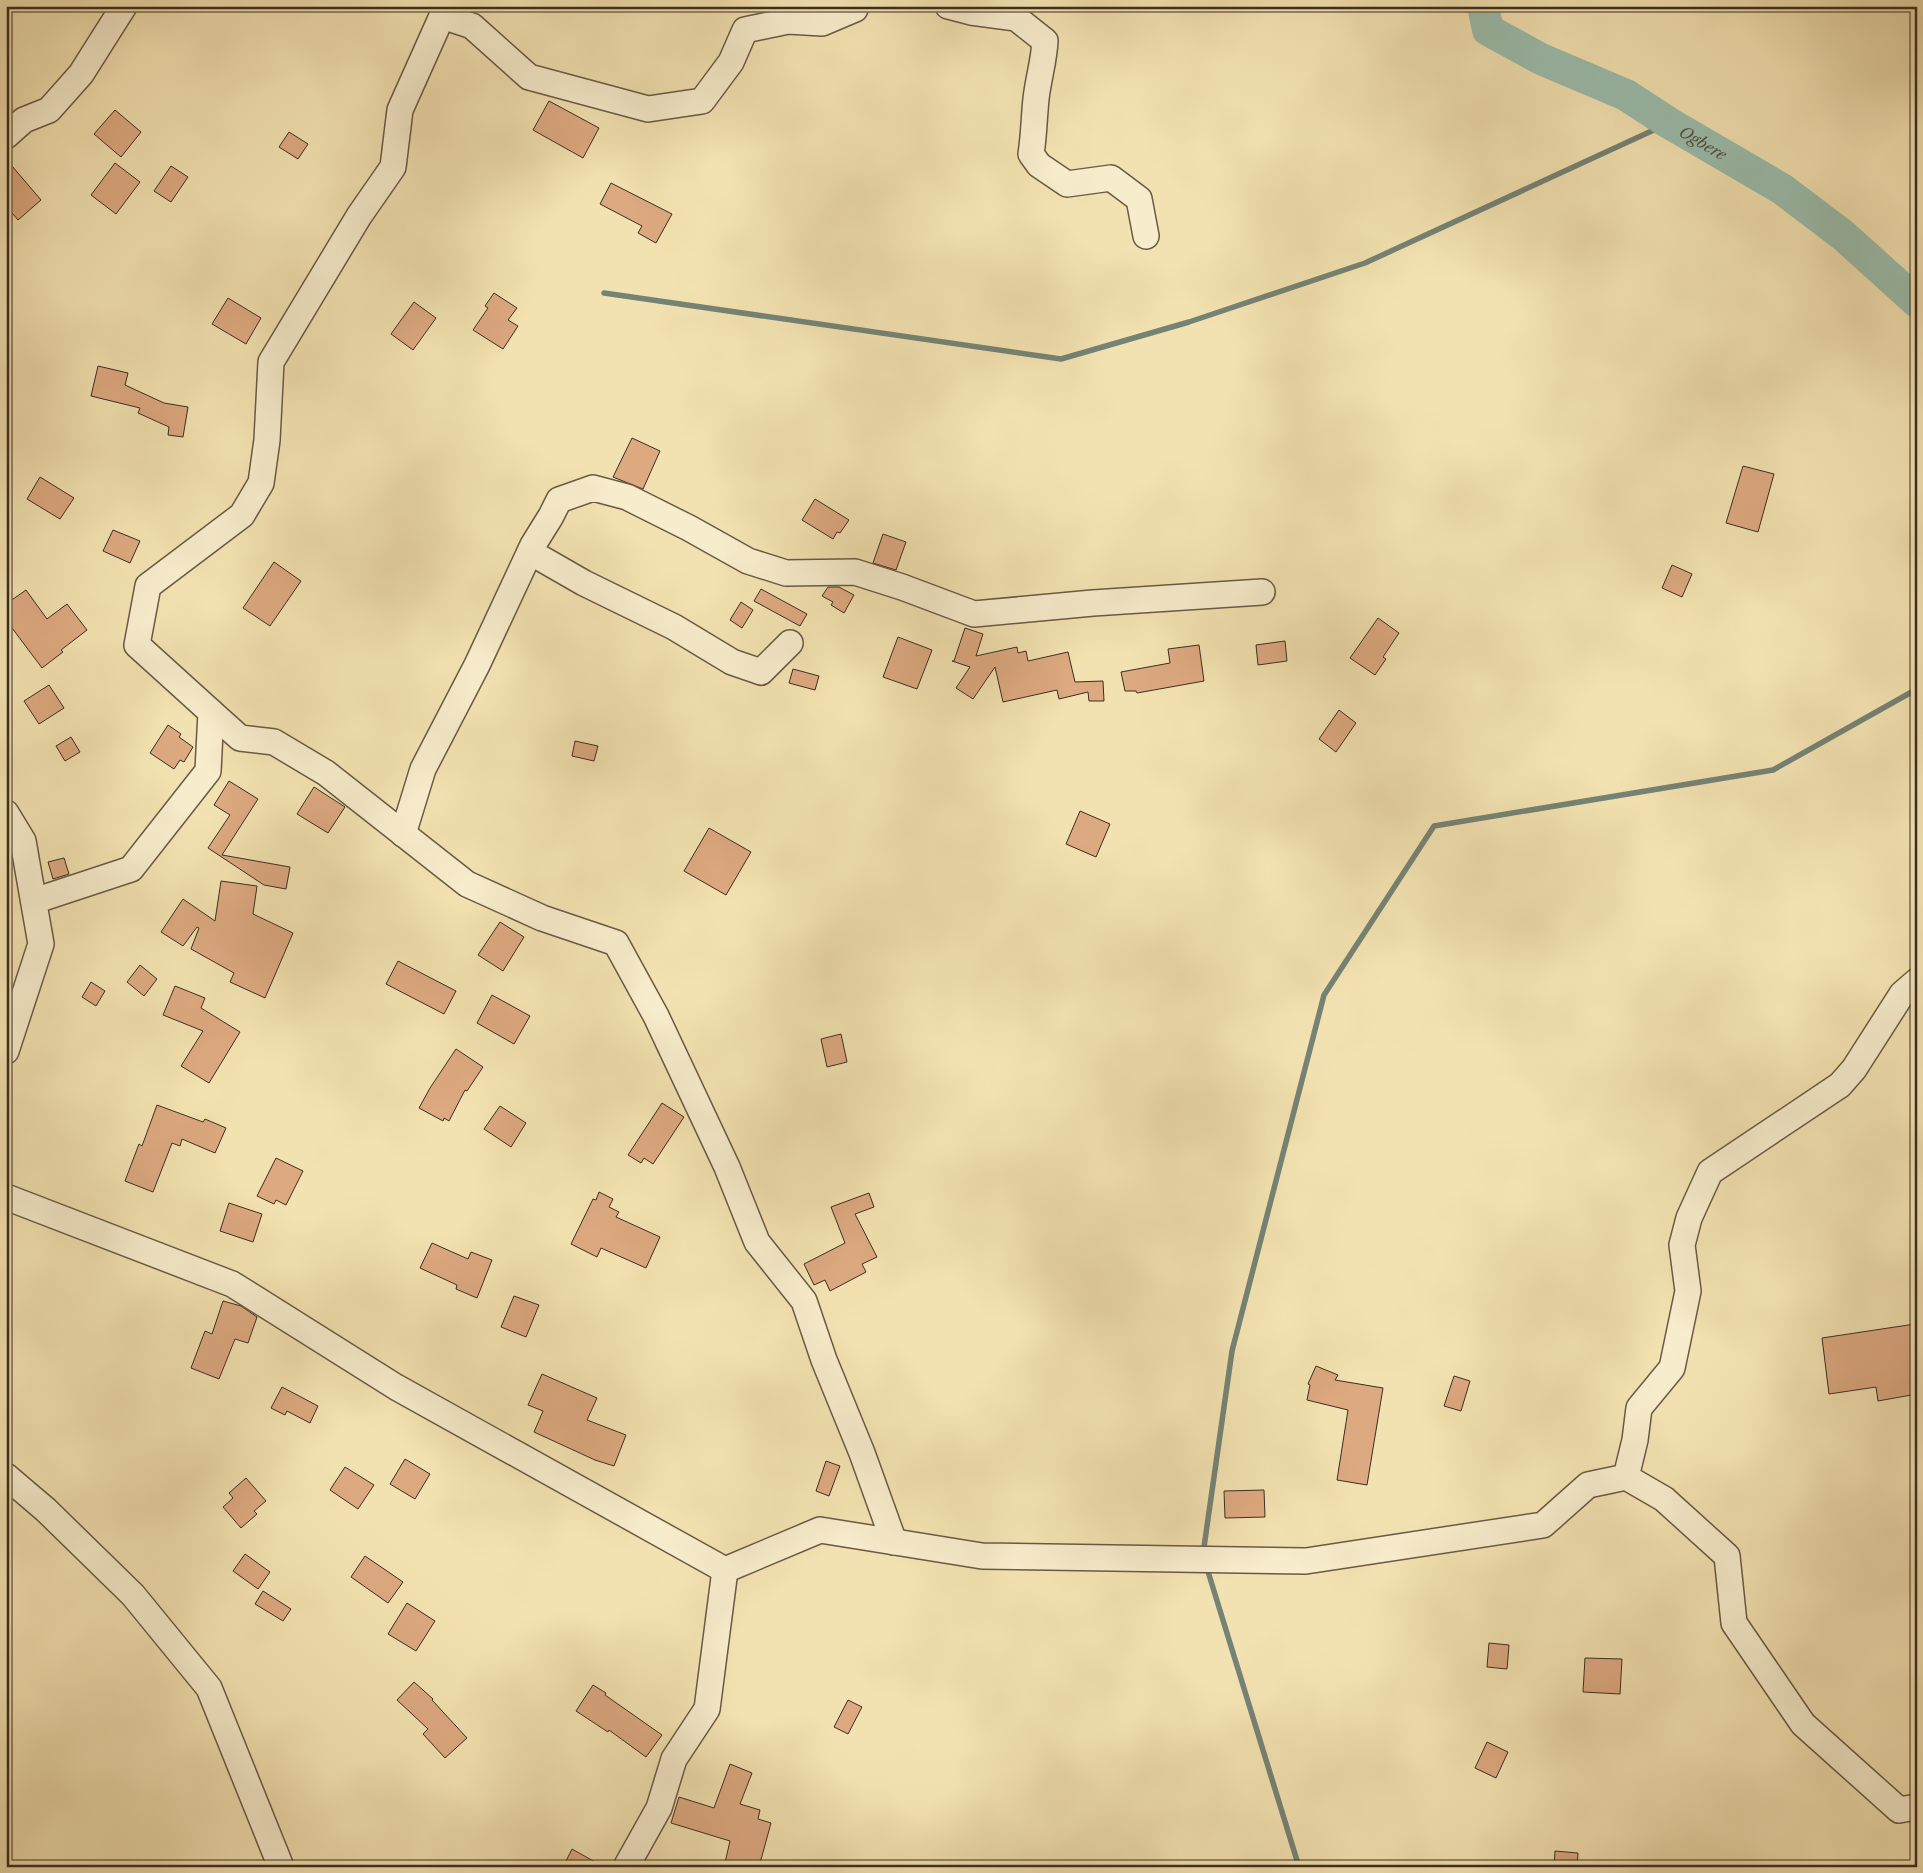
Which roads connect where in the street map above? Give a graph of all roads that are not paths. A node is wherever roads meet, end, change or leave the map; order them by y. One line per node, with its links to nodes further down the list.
1 (124, 6): 5 (street)
2 (856, 6): 4 (street)
3 (948, 6): 6 (street)
4 (443, 11): 10 (street)
5 (6, 136)
6 (1146, 236)
7 (530, 552): 8 (street); 9 (street); 12 (street)
8 (1262, 592)
9 (790, 642)
10 (211, 712): 12 (street); 13 (street)
11 (6, 813): 13 (street)
12 (403, 834): 19 (street)
13 (34, 901): 15 (street)
14 (1917, 981): 18 (street)
15 (6, 1051)
16 (6, 1197): 20 (street)
17 (6, 1476): 22 (street)
18 (1626, 1477): 19 (street); 21 (street)
19 (894, 1542): 20 (street)
20 (725, 1570): 23 (street)
21 (1917, 1807)
22 (281, 1867)
23 (626, 1867)

